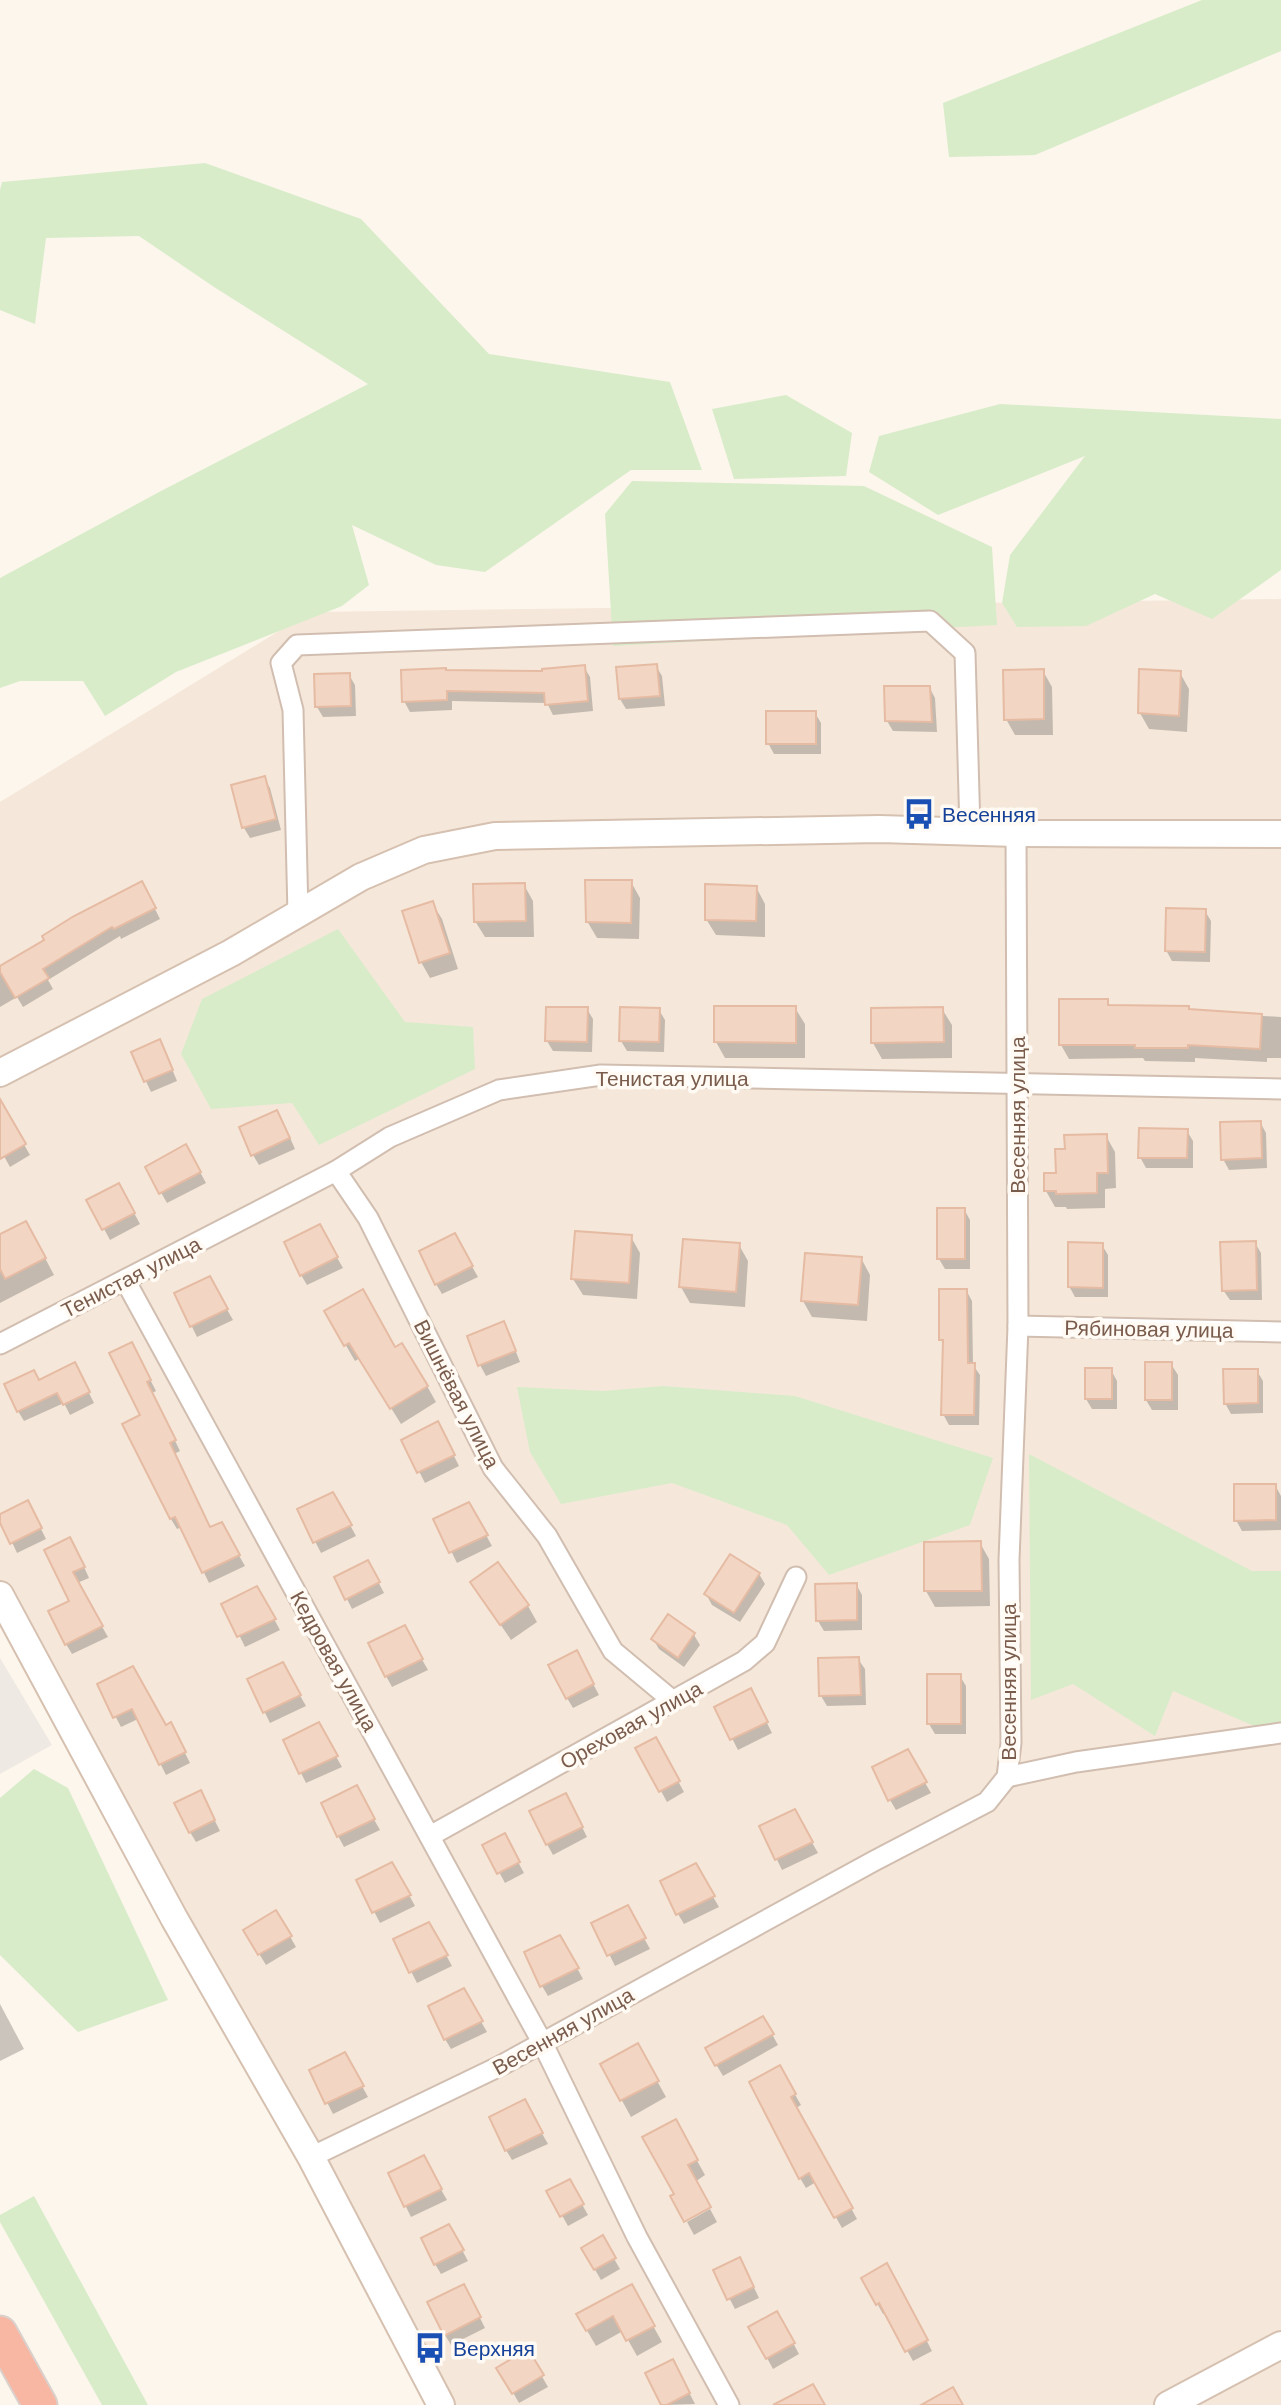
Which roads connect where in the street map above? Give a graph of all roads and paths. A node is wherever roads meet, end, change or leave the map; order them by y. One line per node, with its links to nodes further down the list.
1 (970, 830): 2 (street); 4 (street); 4 (street)
2 (1016, 833): 3 (street); 6 (street, Весенняя улица)
3 (1281, 834)
4 (298, 914): 5 (street)
5 (0, 1073)
6 (1017, 1085): 7 (street, Тенистая улица); 8 (street, Тенистая улица); 10 (street, Весенняя улица)
7 (1281, 1089)
8 (336, 1171): 9 (street, Тенистая улица); 15 (street, Вишнёвая улица)
9 (125, 1280): 12 (street, Тенистая улица); 18 (street, Кедровая улица)
10 (1018, 1326): 11 (street, Рябиновая улица); 17 (street, Весенняя улица)
11 (1281, 1332)
12 (0, 1344)
13 (796, 1577): 15 (street, Ореховая улица)
14 (0, 1595): 20 (street)
15 (673, 1701): 18 (street, Ореховая улица)
16 (1281, 1733): 17 (street)
17 (1007, 1777): 19 (street, Весенняя улица)
18 (430, 1836): 19 (street, Кедровая улица)
19 (542, 2042): 20 (street, Весенняя улица); 25 (street, Кедровая улица)
20 (311, 2157): 24 (street)
21 (0, 2333): 23 (highway)
22 (1281, 2345): 26 (street)
23 (40, 2405)
24 (441, 2405)
25 (729, 2405)
26 (1168, 2405)

